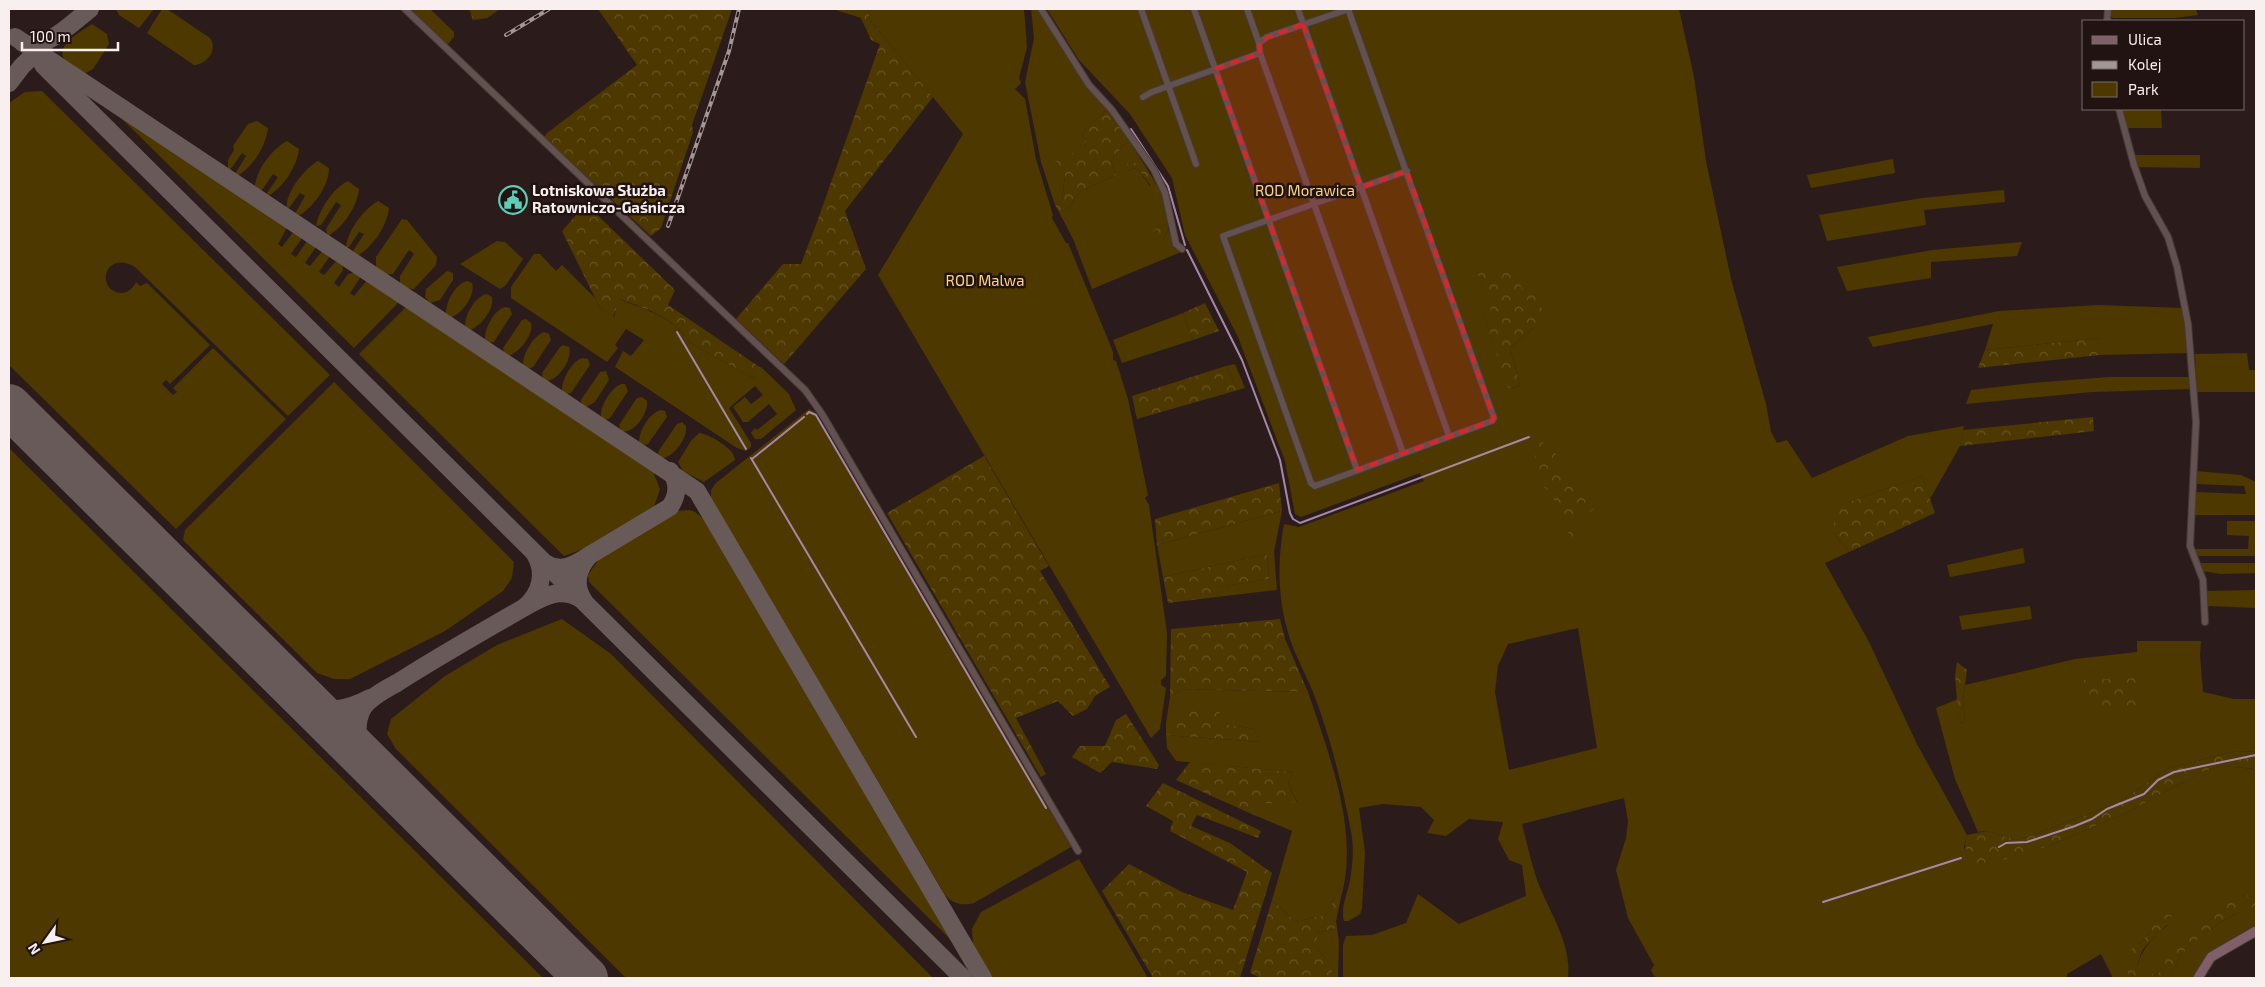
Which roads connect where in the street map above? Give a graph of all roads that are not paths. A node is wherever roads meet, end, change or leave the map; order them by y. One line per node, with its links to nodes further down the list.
1 (404, 9): 25 (street)
2 (1041, 9): 20 (street)
3 (1141, 9): 12 (street)
4 (1194, 9): 11 (street)
5 (1247, 9): 9 (street)
6 (1298, 9): 8 (street)
7 (1349, 9): 8 (street); 16 (street)
8 (1303, 24): 9 (street); 17 (street)
9 (1258, 43): 10 (street)
10 (1260, 53): 11 (street); 18 (street)
11 (1215, 69): 12 (street); 19 (street)
12 (1168, 86): 13 (street); 15 (street)
13 (1143, 97)
14 (2119, 110): 24 (street)
15 (1196, 164)
16 (1407, 171): 17 (street); 21 (street)
17 (1361, 187): 18 (street); 21 (street)
18 (1314, 204): 19 (street); 22 (street)
19 (1268, 220): 23 (street); 23 (street)
20 (1182, 250)
21 (1449, 436): 22 (street)
22 (1403, 453): 23 (street)
23 (1358, 470)
24 (2204, 622)
25 (1078, 851)
26 (2256, 931): 27 (street)
27 (2198, 978)

